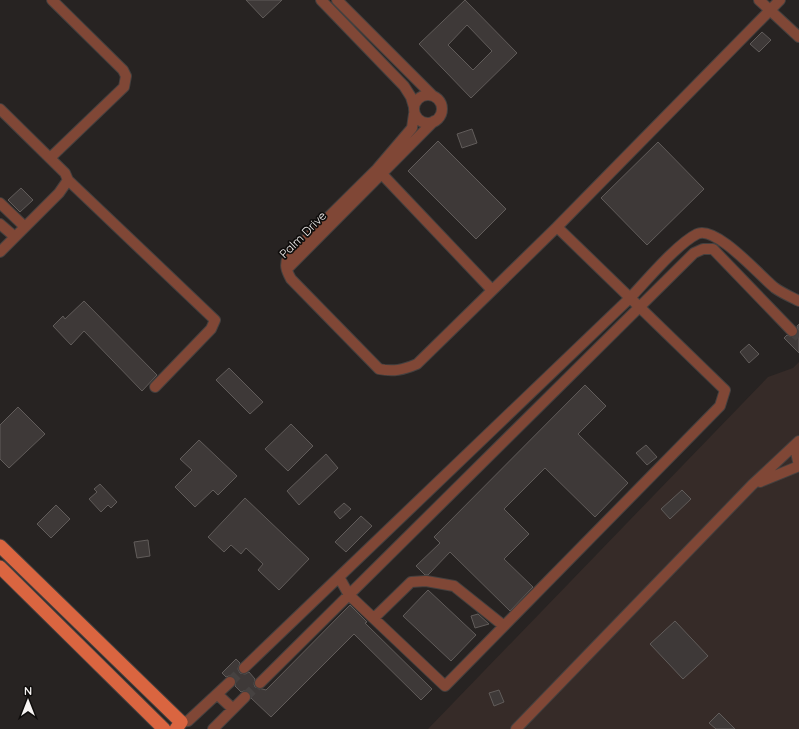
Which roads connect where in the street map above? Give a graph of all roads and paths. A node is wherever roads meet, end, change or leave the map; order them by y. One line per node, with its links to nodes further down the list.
1 (52, 0): 12 (street)
2 (320, 0): 10 (street)
3 (337, 0): 8 (street, Palm Drive)
4 (759, 0): 6 (street)
5 (780, 0): 6 (street)
6 (770, 10): 7 (street); 17 (street)
7 (799, 37)
8 (433, 96): 10 (street); 11 (street, Palm Drive)
9 (0, 109): 12 (street)
10 (414, 110): 11 (street); 13 (street, Palm Drive)
11 (434, 122): 13 (street, Palm Drive)
12 (50, 158): 14 (street)
13 (380, 172): 21 (street); 21 (street, Palm Drive)
14 (68, 180): 18 (street); 26 (street)
15 (0, 203): 18 (street)
16 (0, 224): 19 (street)
17 (556, 226): 21 (street); 22 (street)
18 (25, 227): 19 (street)
19 (14, 237): 20 (street)
20 (0, 252)
21 (492, 290)
22 (630, 298): 23 (street); 24 (street); 33 (street)
23 (799, 301)
24 (640, 308): 25 (street); 34 (street); 36 (street)
25 (792, 331)
26 (155, 387)
27 (799, 441): 30 (street)
28 (799, 447): 29 (street)
29 (799, 466): 30 (street)
30 (752, 485): 46 (street)
31 (0, 546): 43 (main road)
32 (0, 567): 44 (main road)
33 (339, 577): 34 (street); 37 (street)
34 (349, 595): 35 (street); 39 (street)
35 (374, 618): 36 (street); 36 (street)
36 (504, 626)
37 (244, 668)
38 (230, 682): 40 (street)
39 (260, 683)
40 (217, 694): 42 (street); 43 (street)
41 (245, 697): 42 (street)
42 (233, 709): 45 (street)
43 (178, 726)
44 (164, 729)
45 (213, 729)
46 (516, 729)

